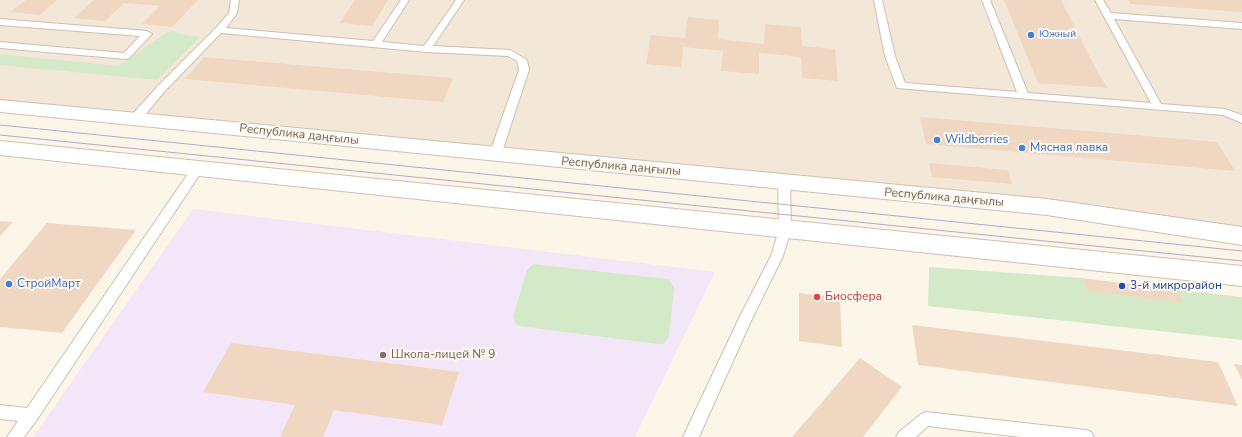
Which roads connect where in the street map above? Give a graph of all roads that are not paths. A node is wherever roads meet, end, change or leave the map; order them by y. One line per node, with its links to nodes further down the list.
1 (235, 0): 10 (lane)
2 (405, 0): 11 (lane)
3 (460, 0): 13 (lane)
4 (878, 0): 14 (lane)
5 (986, 0): 14 (lane)
6 (1099, 0): 7 (lane)
7 (1109, 16): 9 (lane); 16 (lane)
8 (0, 22): 12 (lane)
9 (1242, 26)
10 (219, 30): 11 (lane); 17 (lane)
11 (376, 44): 13 (lane)
12 (0, 45)
13 (427, 49): 20 (lane)
14 (1024, 96): 16 (lane)
15 (0, 106): 17 (main road, Республика даңғылы)
16 (1158, 107): 18 (lane)
17 (135, 119): 20 (main road, Республика даңғылы)
18 (1242, 119)
19 (0, 148): 21 (main road)
20 (495, 155): 22 (main road, Республика даңғылы)
21 (198, 168): 23 (main road); 27 (lane)
22 (784, 182): 23 (lane); 24 (main road, Республика даңғылы)
23 (785, 230): 25 (main road); 29 (lane)
24 (1242, 236)
25 (1242, 276)
26 (0, 412): 27 (lane)
27 (31, 416): 28 (lane)
28 (15, 437)
29 (691, 437)
30 (904, 437): 31 (lane)
31 (1086, 437)

